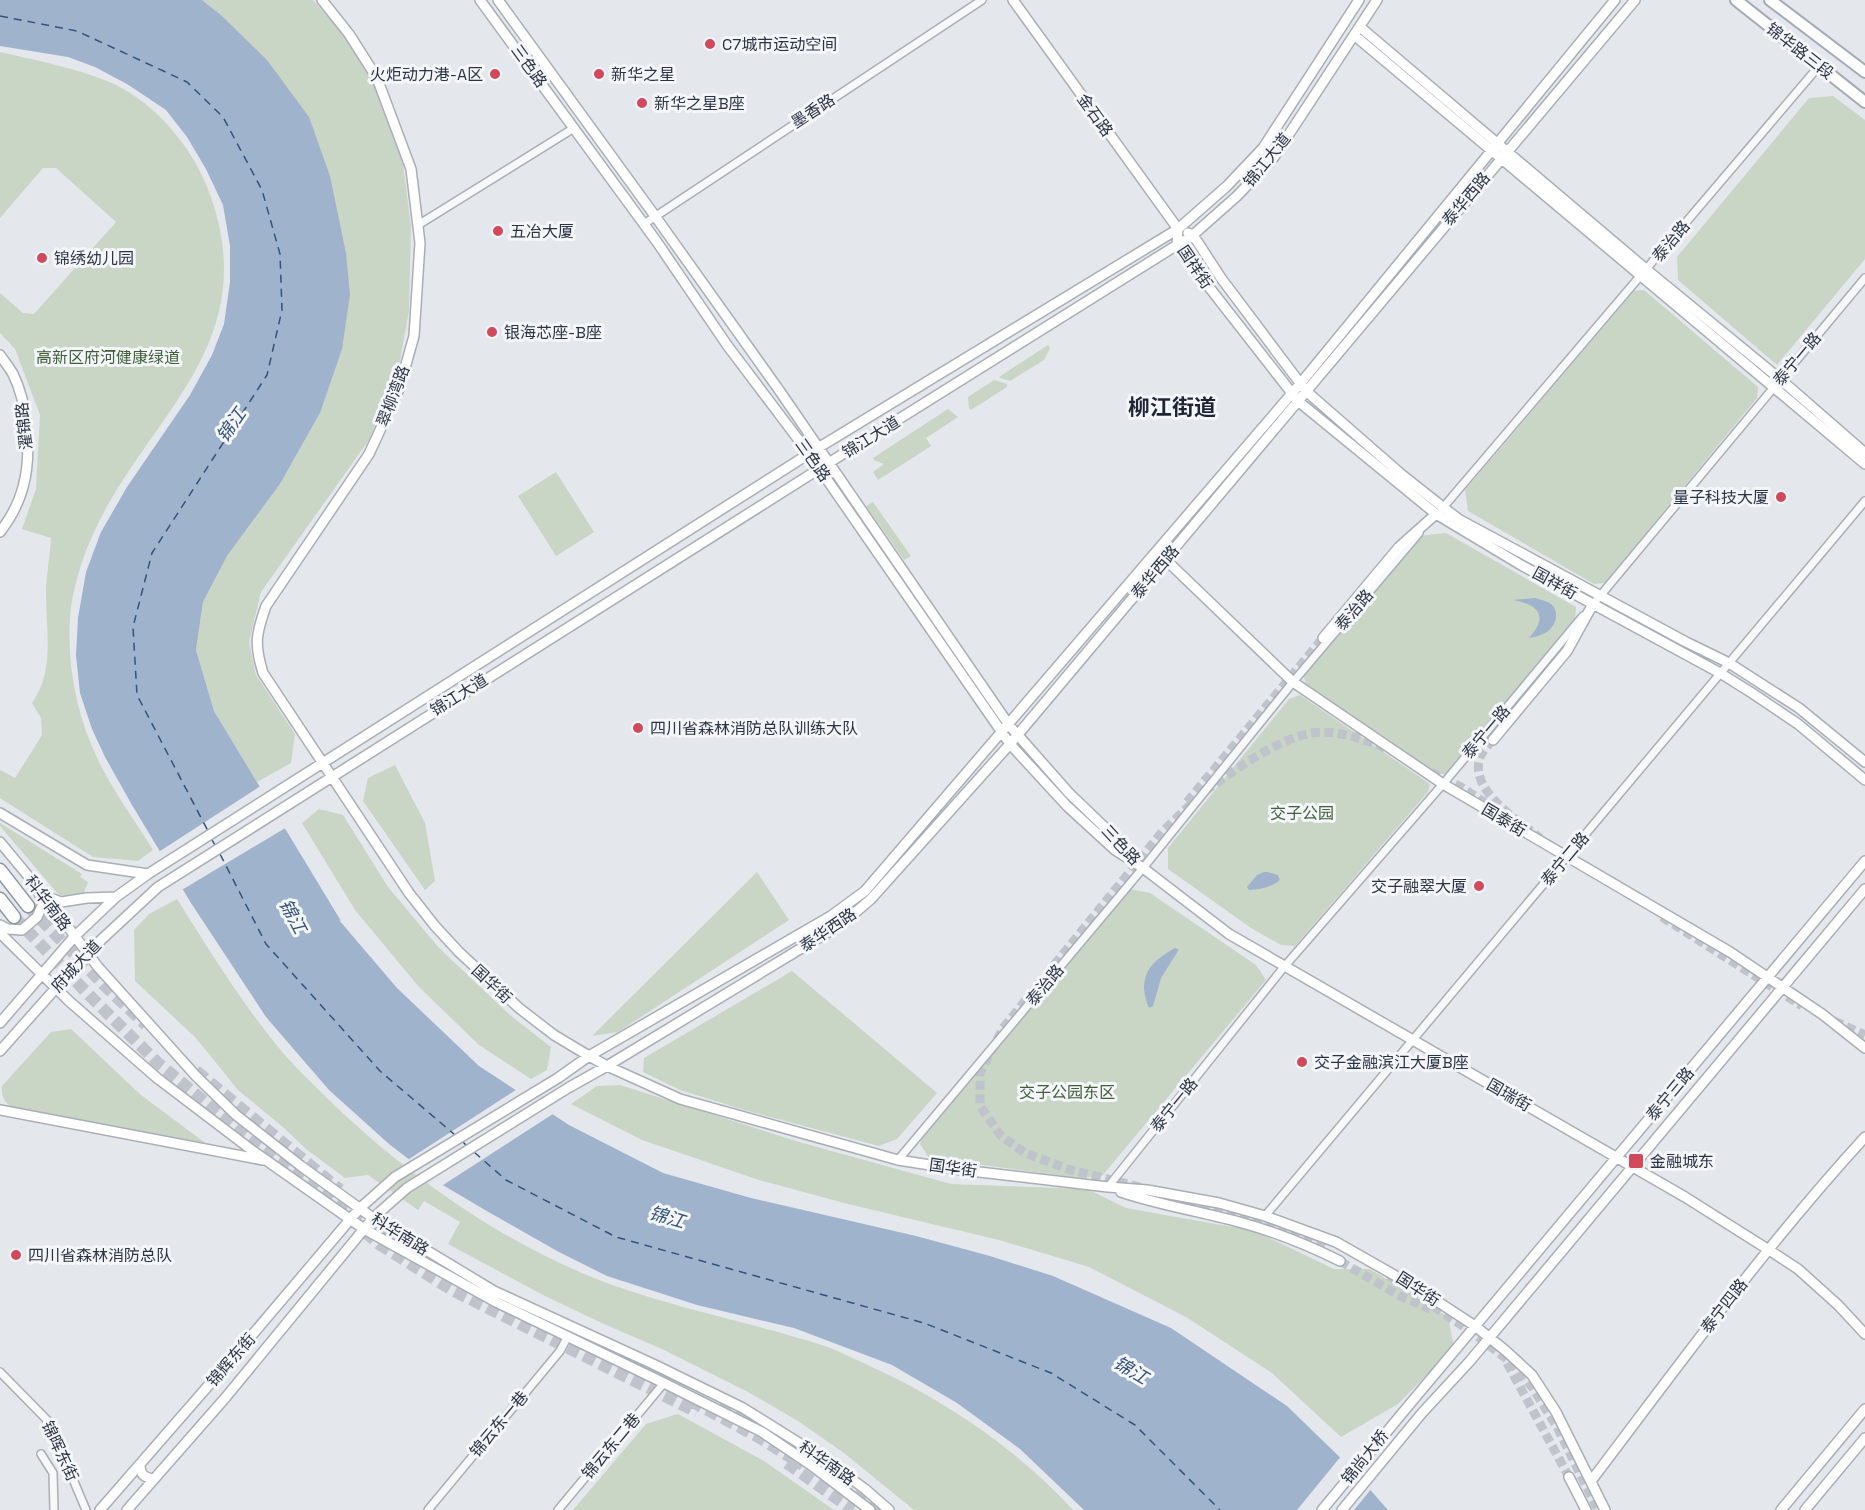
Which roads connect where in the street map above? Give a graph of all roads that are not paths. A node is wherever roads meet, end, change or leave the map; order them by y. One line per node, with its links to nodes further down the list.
1 (322, 0): 21 (street, 翠柳湾路)
2 (480, 0): 16 (street, 三色路)
3 (498, 0): 19 (street, 三色路)
4 (982, 0): 19 (street, 墨香路)
5 (1013, 0): 22 (street, 金石路)
6 (1359, 0): 22 (street, 锦江大道)
7 (1377, 0): 12 (street, 锦江大道)
8 (1614, 0): 17 (street, 泰华西路)
9 (1635, 0): 18 (street, 泰华西路)
10 (1736, 0): 13 (main road, 锦华路三段)
11 (1770, 0): 14 (main road, 锦华路三段)
12 (1357, 31): 17 (street); 23 (street, 锦江大道)
13 (1819, 66): 15 (main road, 锦华路三段); 25 (street, 泰治路)
14 (1865, 72)
15 (1865, 102)
16 (574, 128): 20 (street, 三色路); 21 (street)
17 (1494, 146): 18 (street); 29 (street, 泰华西路)
18 (1504, 154): 25 (street); 29 (street, 泰华西路)
19 (655, 216): 20 (street, 墨香路); 32 (street, 三色路)
20 (644, 224): 34 (street, 三色路)
21 (418, 225): 54 (street, 翠柳湾路)
22 (1178, 229): 23 (street, 国祥街); 24 (street, 国祥街); 32 (street, 锦江大道)
23 (1193, 235): 24 (street, 锦江大道); 29 (street, 国祥街)
24 (1177, 246): 30 (street, 国祥街); 35 (street, 锦江大道)
25 (1644, 273): 28 (street); 39 (street, 泰治路)
26 (1865, 278): 28 (street, 泰宁一路)
27 (0, 355): 40 (street, 濯锦路)
28 (1777, 383): 33 (street); 36 (street); 42 (street, 泰宁一路)
29 (1303, 387): 30 (street, 泰华西路); 31 (street, 泰华西路); 39 (street, 国祥街)
30 (1291, 393): 31 (street, 国祥街); 48 (street, 泰华西路)
31 (1298, 401): 39 (street, 国祥街); 41 (street, 泰华西路)
32 (818, 448): 34 (street, 锦江大道); 35 (street, 三色路)
33 (1865, 453)
34 (810, 455): 37 (street, 三色路); 54 (street, 锦江大道)
35 (828, 464): 37 (street, 锦江大道); 48 (street, 三色路)
36 (1865, 464)
37 (819, 469): 49 (street, 三色路); 55 (street, 锦江大道)
38 (1865, 501): 45 (street, 泰宁二路)
39 (1440, 511): 42 (street, 国祥街); 43 (street, 国祥街); 44 (street); 47 (street, 泰治路)
40 (0, 532)
41 (1166, 560): 47 (street, 国泰街); 50 (street, 泰华西路)
42 (1601, 596): 43 (street, 泰宁一路); 45 (street, 国祥街)
43 (1593, 604): 46 (street, 国祥街); 51 (street); 57 (street, 泰宁一路)
44 (1323, 638)
45 (1730, 663): 46 (street, 泰宁二路); 53 (street, 国祥街)
46 (1720, 674): 56 (street, 国祥街); 61 (street, 泰宁二路)
47 (1293, 682): 57 (street, 国泰街); 63 (street, 泰治路)
48 (1009, 725): 49 (street, 泰华西路); 50 (street, 三色路)
49 (1002, 733): 52 (street, 三色路); 86 (street, 泰华西路)
50 (1017, 736): 52 (street, 泰华西路); 63 (street, 三色路)
51 (1492, 740)
52 (1010, 744): 63 (street, 三色路); 87 (street, 泰华西路)
53 (1865, 762)
54 (323, 763): 55 (street, 国华街); 65 (street, 锦江大道)
55 (331, 776): 58 (street, 锦江大道); 86 (street, 国华街)
56 (1865, 780)
57 (1443, 784): 61 (street, 国泰街); 77 (street, 泰宁一路)
58 (294, 800): 76 (street, 府城大道)
59 (0, 813): 65 (street)
60 (0, 842): 66 (street, 科华南路)
61 (1566, 857): 79 (street, 国泰街); 83 (street, 泰宁二路)
62 (1865, 861): 79 (street, 泰宁三路)
63 (1143, 868): 77 (street, 国瑞街); 91 (street, 泰治路)
64 (0, 870): 71 (highway, 科华南路)
65 (148, 874): 69 (street, 府城大道)
66 (35, 885): 68 (street, 科华南路); 73 (street)
67 (1865, 889): 80 (street, 泰宁三路)
68 (44, 895): 69 (street); 75 (street, 科华南路)
69 (116, 897): 75 (street, 府城大道)
70 (0, 899): 72 (highway)
71 (28, 906)
72 (14, 917)
73 (0, 924)
74 (0, 933): 78 (street, 科华南路)
75 (74, 937): 76 (street, 科华南路); 78 (street, 府城大道)
76 (87, 953): 81 (street, 府城大道); 97 (street, 科华南路)
77 (1284, 967): 83 (street, 国瑞街); 95 (street, 泰宁一路)
78 (42, 974): 81 (street, 科华南路); 82 (street, 府城大道)
79 (1768, 977): 80 (street, 国泰街); 90 (street, 泰宁三路)
80 (1782, 987): 84 (street, 国泰街); 93 (street, 泰宁三路)
81 (56, 988): 85 (street, 府城大道); 92 (street, 科华南路)
82 (0, 1023)
83 (1413, 1040): 90 (street, 国瑞街); 98 (street, 泰宁二路)
84 (1865, 1048)
85 (0, 1051)
86 (589, 1056): 87 (street, 国华街); 94 (street, 泰华西路)
87 (607, 1066): 91 (street, 国华街); 96 (street, 泰华西路)
88 (0, 1110): 92 (street)
89 (1865, 1137): 102 (street, 泰宁四路)
90 (1616, 1157): 93 (street, 国瑞街); 104 (street, 泰宁三路)
91 (898, 1160): 95 (street, 国华街)
92 (268, 1161): 100 (street, 科华南路)
93 (1632, 1167): 102 (street, 国瑞街); 107 (street, 泰宁三路)
94 (395, 1177): 97 (street, 锦辉东街)
95 (1108, 1187): 98 (street, 国华街); 103 (street)
96 (407, 1188): 99 (street, 锦辉东街)
97 (359, 1209): 99 (street, 科华南路); 100 (street, 锦辉东街)
98 (1265, 1216): 104 (street, 国华街)
99 (373, 1218): 101 (street, 锦辉东街); 124 (street, 科华南路)
100 (350, 1219): 101 (street, 科华南路); 113 (street, 锦辉东街)
101 (364, 1229): 106 (street, 科华南路); 115 (street, 锦辉东街)
102 (1769, 1250): 105 (street, 国瑞街); 116 (street, 泰宁四路)
103 (1340, 1260)
104 (1475, 1326): 107 (street, 国华街); 125 (street, 锦尚大桥)
105 (1865, 1334)
106 (568, 1336): 109 (street, 科华南路); 121 (street, 锦云东一巷)
107 (1490, 1337): 116 (street, 国华街); 126 (street, 锦尚大桥)
108 (0, 1372): 118 (street, 锦晖东街)
109 (664, 1383): 122 (street, 锦云东二巷); 123 (street, 科华南路)
110 (1865, 1409): 129 (street)
111 (1865, 1438): 130 (street)
112 (41, 1454): 117 (street)
113 (140, 1465): 115 (street); 119 (street, 锦辉东街)
114 (1569, 1477): 127 (street)
115 (154, 1479): 120 (street, 锦辉东街)
116 (1591, 1481): 128 (street, 国华街)
117 (54, 1510)
118 (86, 1510)
119 (100, 1510)
120 (127, 1510)
121 (428, 1510)
122 (558, 1510)
123 (870, 1510)
124 (889, 1510)
125 (1322, 1510)
126 (1342, 1510)
127 (1586, 1510)
128 (1605, 1510)
129 (1781, 1510)
130 (1805, 1510)

